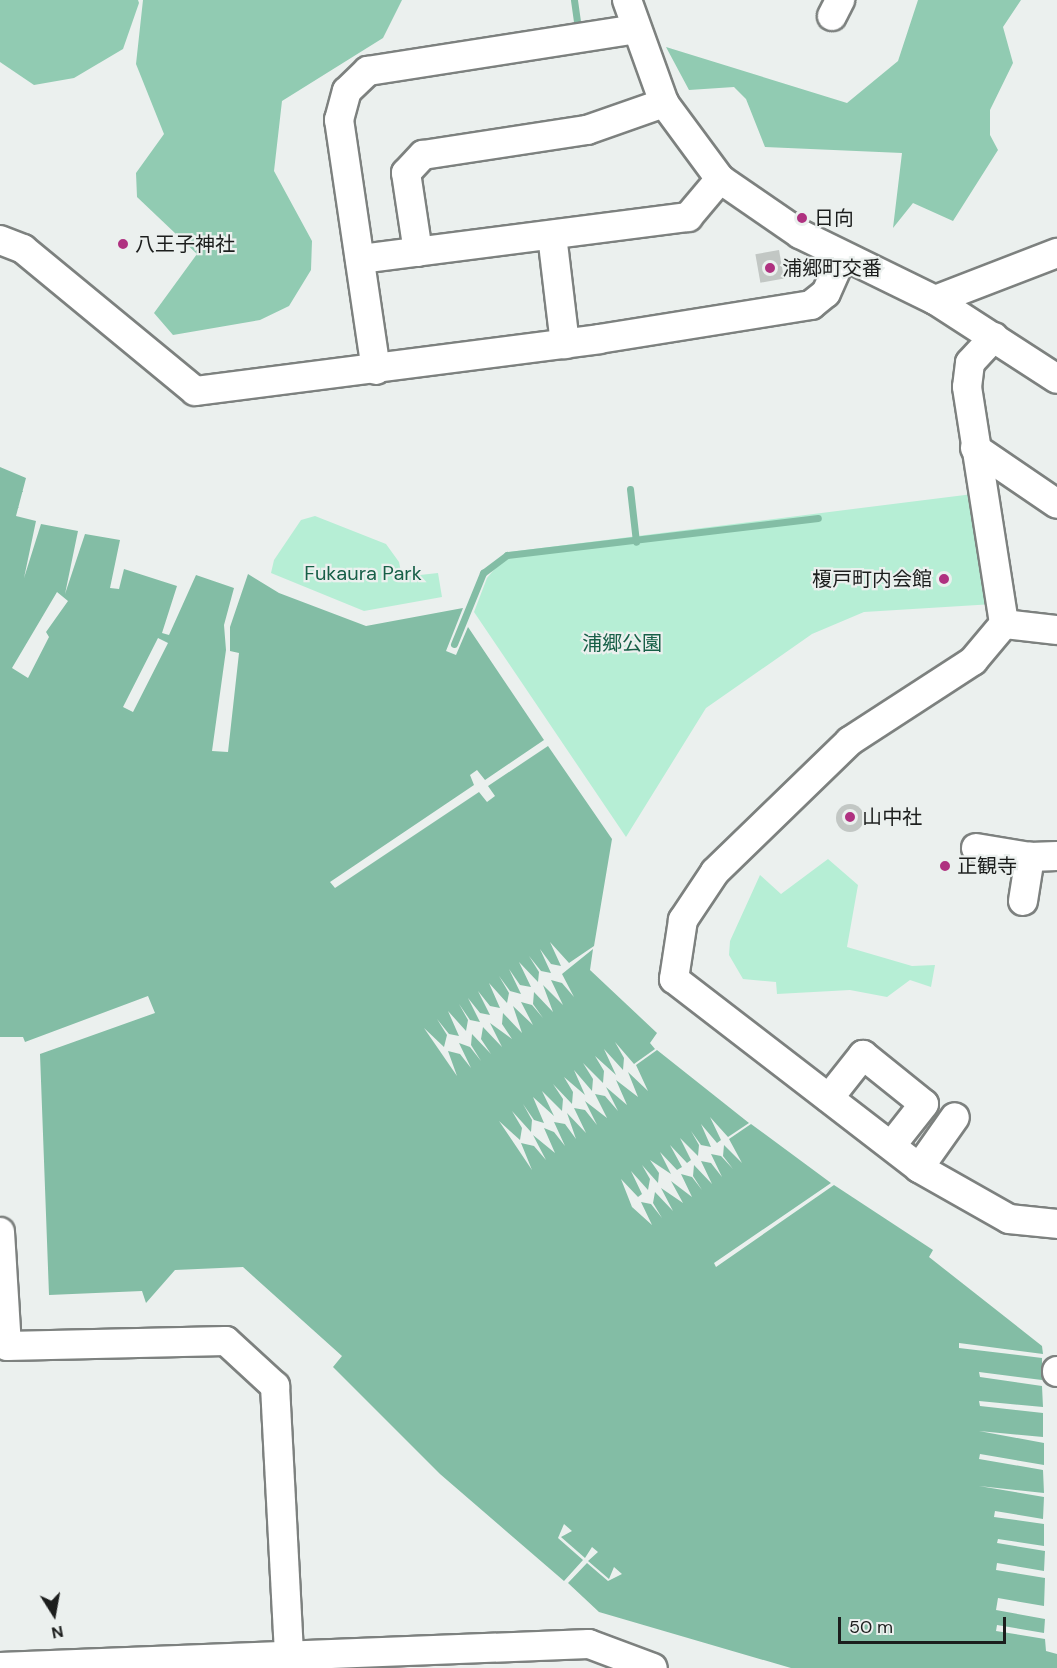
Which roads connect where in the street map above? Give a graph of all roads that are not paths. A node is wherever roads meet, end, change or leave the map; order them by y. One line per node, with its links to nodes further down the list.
1 (627, 0): 2 (street)
2 (635, 29): 3 (street); 10 (street)
3 (664, 103): 4 (street); 7 (street)
4 (720, 179): 5 (street); 9 (street)
5 (552, 234): 7 (street); 13 (street)
6 (0, 240): 14 (street)
7 (418, 252): 10 (street)
8 (1057, 253): 11 (street)
9 (842, 257): 11 (street); 13 (street)
10 (360, 259): 14 (street)
11 (935, 300): 12 (street)
12 (994, 338): 15 (street); 16 (street)
13 (566, 344): 14 (street)
14 (376, 370)
15 (1057, 379)
16 (975, 448): 17 (street); 18 (street)
17 (1057, 504)
18 (1004, 624): 19 (street); 23 (street)
19 (1057, 630)
20 (976, 848): 21 (street)
21 (1044, 856): 22 (street)
22 (1023, 901)
23 (829, 1098): 25 (street); 25 (street)
24 (955, 1117): 26 (street)
25 (891, 1146): 26 (street)
26 (919, 1168): 27 (street)
27 (1057, 1224)
28 (0, 1232): 29 (street)
29 (289, 1655): 30 (street); 32 (street)
30 (210, 1663): 31 (street)
31 (0, 1667)
32 (653, 1668)

